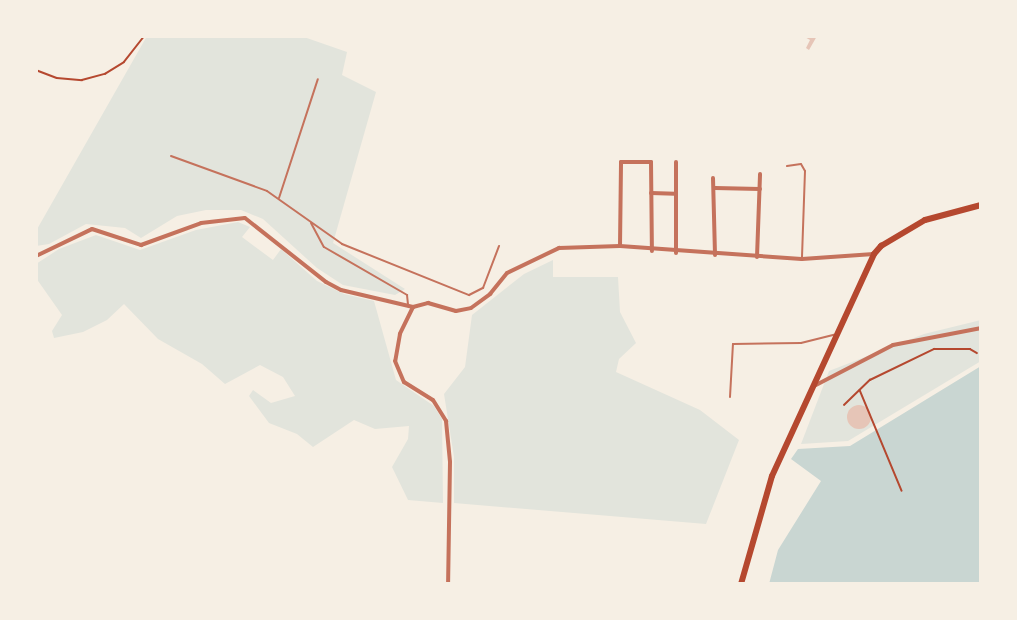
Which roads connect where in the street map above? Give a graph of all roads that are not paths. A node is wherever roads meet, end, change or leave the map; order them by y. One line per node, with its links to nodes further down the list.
1 (318, 78): 11 (lane)
2 (171, 156): 11 (lane)
3 (676, 162): 10 (street)
4 (787, 166): 22 (lane)
5 (760, 174): 8 (street)
6 (713, 178): 7 (street)
7 (715, 188): 8 (street); 19 (street)
8 (760, 189): 21 (street)
9 (651, 193): 10 (street); 15 (street); 16 (street)
10 (675, 194): 17 (street)
11 (279, 198): 13 (lane)
12 (981, 205): 18 (main road)
13 (311, 222): 14 (lane); 23 (lane)
14 (499, 246)
15 (620, 246): 16 (street); 23 (street)
16 (652, 251): 17 (street)
17 (676, 253): 19 (street)
18 (874, 254): 22 (street); 25 (main road)
19 (716, 255): 21 (street)
20 (36, 256): 23 (street)
21 (757, 257): 22 (street)
22 (802, 259)
23 (411, 306): 28 (street)
24 (981, 328): 26 (street)
25 (838, 334): 26 (main road); 27 (lane)
26 (812, 387): 29 (main road)
27 (730, 397)
28 (448, 584)
29 (741, 584)

